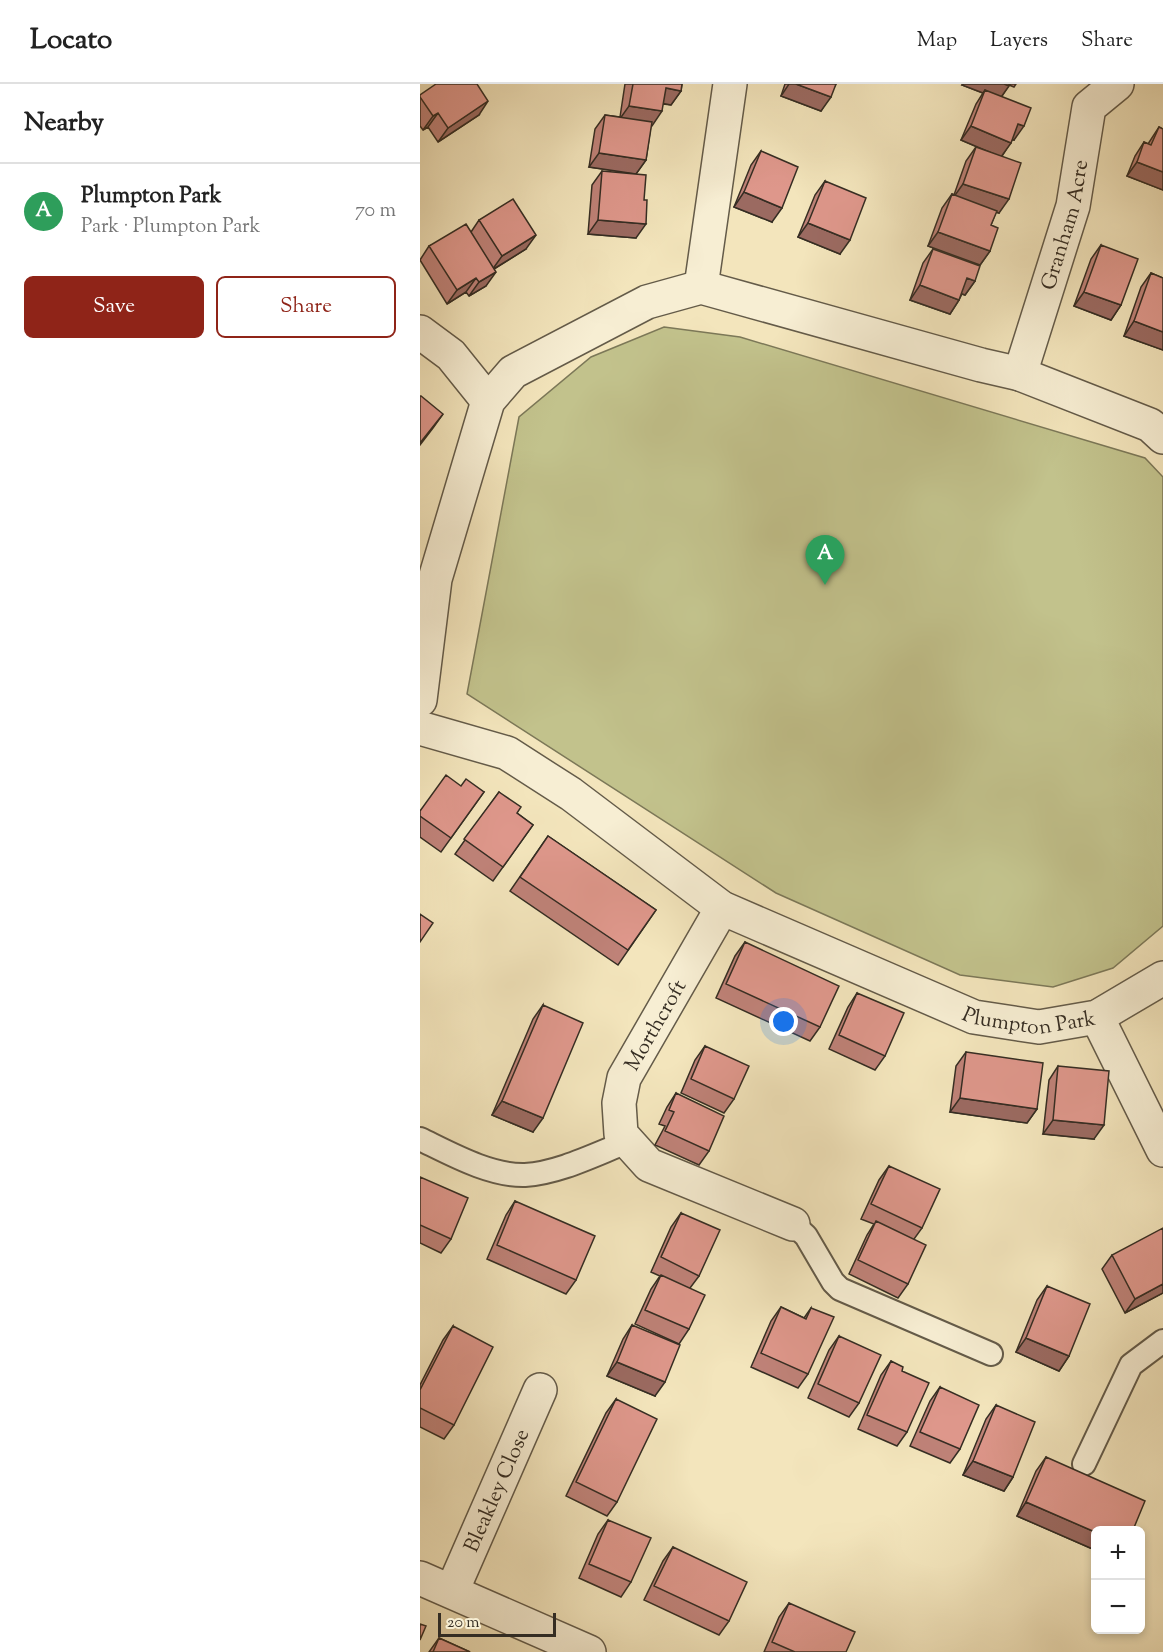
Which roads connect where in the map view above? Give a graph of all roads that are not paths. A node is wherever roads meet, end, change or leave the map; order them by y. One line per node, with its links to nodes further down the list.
1 (730, 84): 3 (street)
2 (1117, 84): 5 (street, Granham Acre)
3 (701, 286): 5 (street); 6 (street)
4 (420, 332): 6 (street)
5 (1020, 374): 7 (street)
6 (488, 401): 8 (street)
7 (1163, 436)
8 (420, 700)
9 (420, 728): 10 (street, Plumpton Park)
10 (722, 908): 12 (street, Plumpton Park); 14 (street, Morthcroft)
11 (1163, 978): 12 (street, Plumpton Park)
12 (1098, 1017): 15 (street)
13 (420, 1139): 14 (lane)
14 (627, 1142): 16 (street)
15 (1163, 1150)
16 (793, 1224): 18 (lane)
17 (1163, 1341): 20 (lane)
18 (990, 1354)
19 (540, 1390): 22 (street, Bleakley Close)
20 (1084, 1464)
21 (420, 1578): 22 (street)
22 (452, 1591): 23 (street)
23 (589, 1652)

